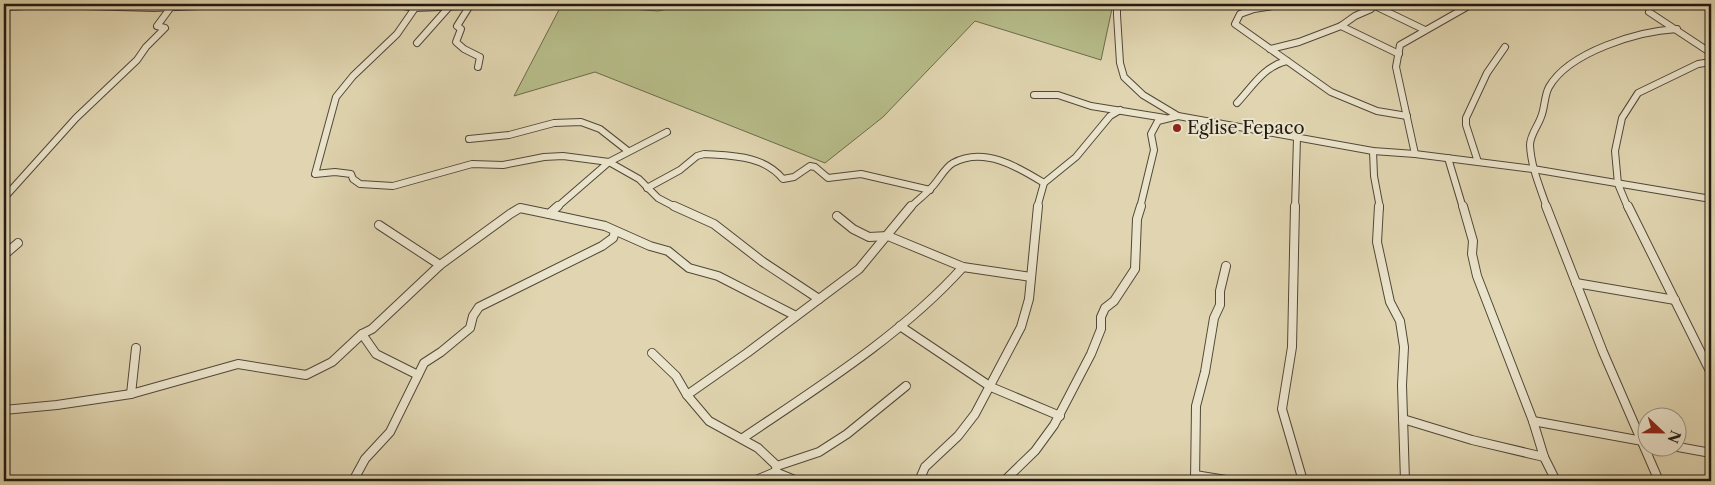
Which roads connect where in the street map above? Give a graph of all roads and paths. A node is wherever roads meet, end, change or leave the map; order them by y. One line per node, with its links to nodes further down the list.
1 (514, 4): 9 (street)
2 (1120, 4): 26 (street)
3 (1285, 4): 17 (street)
4 (1374, 4): 12 (street); 14 (street)
5 (1472, 4): 14 (street)
6 (4, 7): 7 (street)
7 (171, 7): 10 (street); 44 (street)
8 (449, 7): 9 (street); 10 (street); 15 (street)
9 (469, 7): 22 (street)
10 (415, 8): 37 (street)
11 (1649, 12): 13 (street)
12 (1341, 26): 17 (street); 18 (street)
13 (1677, 28): 19 (street); 39 (street)
14 (1425, 30): 18 (street)
15 (417, 43)
16 (1505, 47): 38 (street)
17 (1270, 48): 20 (street)
18 (1399, 54): 27 (street)
19 (1711, 54)
20 (1287, 61): 24 (street); 27 (street)
21 (1711, 62): 41 (street)
22 (478, 67)
23 (1034, 94): 25 (street)
24 (1237, 103)
25 (1120, 110): 28 (street); 40 (street)
26 (1178, 116): 28 (street); 30 (street)
27 (1407, 116): 35 (street)
28 (1165, 118): 72 (street)
29 (667, 132): 34 (street)
30 (1297, 138): 33 (street); 90 (street)
31 (469, 139): 34 (street)
32 (1711, 142): 45 (street)
33 (1374, 150): 35 (street); 73 (street)
34 (628, 151): 37 (street)
35 (1415, 154): 36 (street)
36 (1448, 158): 38 (street); 74 (street)
37 (609, 162): 42 (street); 46 (street)
38 (1478, 162): 39 (street)
39 (1533, 169): 41 (street); 57 (street)
40 (1044, 183): 43 (street); 56 (street)
41 (1618, 184): 45 (street); 59 (street)
42 (647, 188): 43 (street); 58 (street)
43 (930, 190): 50 (street)
44 (4, 198)
45 (1711, 199)
46 (550, 214): 49 (street); 53 (street)
47 (837, 216): 50 (street)
48 (379, 225): 53 (street)
49 (616, 232): 60 (street); 66 (street)
50 (888, 236): 55 (street); 58 (street)
51 (18, 244): 52 (street)
52 (4, 255)
53 (440, 265): 62 (street)
54 (1226, 266): 83 (street)
55 (963, 267): 56 (street); 61 (street)
56 (1031, 278): 68 (street)
57 (1576, 284): 59 (street); 75 (street)
58 (818, 299): 60 (street)
59 (1675, 300): 65 (street)
60 (796, 316): 70 (street)
61 (900, 326): 68 (street); 76 (street)
62 (362, 334): 66 (street); 69 (street)
63 (136, 348): 69 (street)
64 (652, 353): 70 (street)
65 (1711, 373)
66 (418, 375): 84 (street)
67 (906, 386): 82 (street)
68 (990, 387): 72 (street); 87 (street)
69 (131, 394): 71 (street)
70 (687, 395): 76 (street)
71 (4, 410)
72 (1060, 416): 88 (street)
73 (1403, 419): 80 (street); 91 (street)
74 (1534, 421): 77 (street); 80 (street)
75 (1638, 428)
76 (743, 438): 82 (street)
77 (1638, 441)
78 (1688, 449): 79 (street)
79 (1711, 453)
80 (1544, 457): 92 (street)
81 (1650, 458): 93 (street)
82 (776, 469): 85 (street); 86 (street)
83 (1195, 478): 89 (street)
84 (353, 481)
85 (754, 481)
86 (797, 481)
87 (919, 481)
88 (1004, 481)
89 (1232, 481)
90 (1303, 481)
91 (1405, 481)
92 (1556, 481)
93 (1659, 481)

